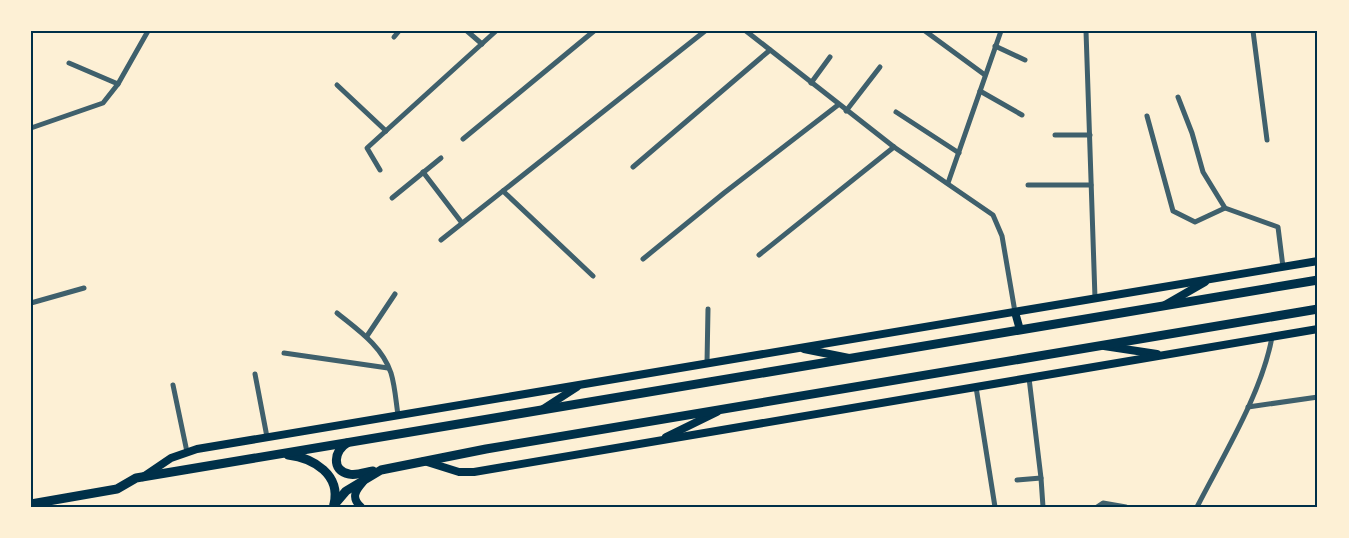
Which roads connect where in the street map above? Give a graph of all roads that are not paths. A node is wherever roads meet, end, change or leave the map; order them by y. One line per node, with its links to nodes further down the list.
1 (148, 31): 22 (street)
2 (399, 31): 12 (street)
3 (467, 31): 13 (street)
4 (496, 31): 13 (street)
5 (594, 31): 35 (street)
6 (705, 31): 46 (street)
7 (746, 31): 15 (street)
8 (925, 31): 20 (street)
9 (1001, 31): 14 (street)
10 (1086, 31): 34 (street)
11 (1253, 31): 36 (street)
12 (394, 37)
13 (482, 44): 32 (street)
14 (995, 46): 17 (street); 20 (street)
15 (770, 50): 21 (street); 40 (street)
16 (830, 57): 21 (street)
17 (1024, 60)
18 (69, 63): 22 (street)
19 (880, 67): 27 (street)
20 (985, 75): 24 (street)
21 (811, 83): 26 (street)
22 (118, 84): 31 (street)
23 (337, 85): 32 (street)
24 (980, 91): 29 (street); 38 (street)
25 (1178, 97): 48 (street)
26 (838, 105): 27 (street); 52 (street)
27 (846, 111): 37 (street)
28 (896, 112): 38 (street)
29 (1022, 115)
30 (1147, 116): 48 (street)
31 (31, 128)
32 (386, 131): 41 (street)
33 (1055, 135): 34 (street)
34 (1090, 135): 45 (street)
35 (463, 139)
36 (1267, 140)
37 (894, 147): 43 (street); 51 (street)
38 (959, 153): 43 (street)
39 (441, 158): 42 (street)
40 (633, 167)
41 (380, 170)
42 (424, 172): 47 (street); 49 (street)
43 (948, 183): 65 (street)
44 (1028, 185): 45 (street)
45 (1091, 185): 60 (street)
46 (503, 191): 49 (street); 55 (street)
47 (392, 198)
48 (1225, 208): 54 (street)
49 (462, 223): 50 (street)
50 (441, 240)
51 (759, 255)
52 (643, 259)
53 (1318, 261): 54 (main road)
54 (1283, 267): 56 (main road)
55 (593, 276)
56 (1211, 279): 60 (main road); 62 (main road)
57 (1318, 280): 62 (highway)
58 (84, 288): 61 (street)
59 (395, 294): 69 (street)
60 (1095, 298): 65 (main road)
61 (31, 303)
62 (1163, 306): 68 (highway)
63 (708, 309): 76 (street)
64 (1318, 309): 71 (highway)
65 (1015, 312): 68 (main road); 72 (main road)
66 (337, 313): 69 (street)
67 (1318, 329): 70 (main road)
68 (1020, 330): 75 (highway)
69 (367, 336): 77 (street)
70 (1272, 337): 74 (main road); 84 (street)
71 (1099, 346): 74 (main road); 85 (highway)
72 (800, 348): 75 (main road); 76 (main road)
73 (284, 353): 77 (street)
74 (1164, 355): 79 (main road)
75 (851, 358): 86 (highway)
76 (708, 363): 81 (main road)
77 (388, 368): 87 (street)
78 (255, 374): 88 (street)
79 (1029, 378): 82 (main road); 97 (street)
80 (173, 385): 91 (street)
81 (581, 385): 86 (main road); 87 (main road)
82 (976, 387): 89 (main road); 102 (street)
83 (1318, 397): 84 (street)
84 (1248, 407): 106 (street)
85 (722, 409): 89 (main road); 93 (highway)
86 (541, 410): 90 (highway)
87 (398, 416): 88 (main road)
88 (267, 437): 91 (main road)
89 (658, 441): 93 (main road)
90 (350, 442): 92 (highway); 94 (highway)
91 (187, 452): 95 (main road)
92 (277, 454): 95 (highway); 100 (highway)
93 (422, 461): 94 (highway)
94 (388, 467): 96 (highway)
95 (142, 477): 99 (highway)
96 (367, 477): 100 (highway); 101 (main road)
97 (1041, 478): 98 (street); 103 (street)
98 (1017, 480)
99 (31, 504)
100 (334, 506)
101 (361, 507)
102 (995, 507)
103 (1043, 507)
104 (1097, 507): 105 (street)
105 (1126, 507)
106 (1197, 507)

